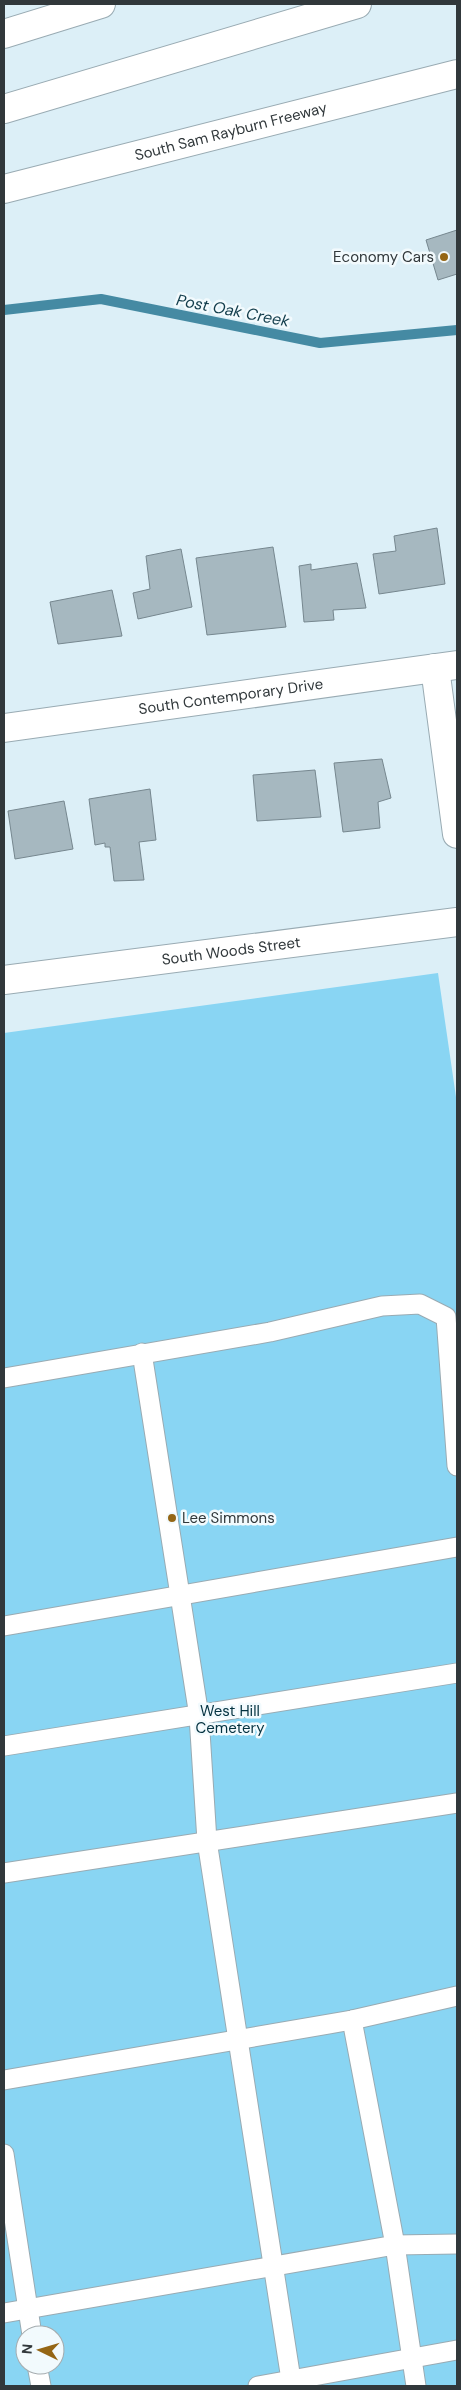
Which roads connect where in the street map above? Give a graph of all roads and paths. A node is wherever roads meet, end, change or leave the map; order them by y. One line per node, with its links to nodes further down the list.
1 (101, 4): 3 (main road)
2 (357, 4): 5 (main road)
3 (4, 34)
4 (457, 74): 6 (main road, South Sam Rayburn Freeway)
5 (4, 109)
6 (4, 189)
7 (446, 666): 8 (main road, South Contemporary Drive); 9 (main road)
8 (4, 728)
9 (457, 834)
10 (457, 922): 11 (main road, South Woods Street)
11 (4, 980)
12 (142, 1353): 13 (lane); 14 (lane); 16 (lane)
13 (4, 1378)
14 (457, 1466)
15 (457, 1547): 16 (lane)
16 (180, 1595): 17 (lane); 19 (lane)
17 (4, 1626)
18 (457, 1673): 19 (lane)
19 (199, 1716): 20 (lane); 22 (lane)
20 (4, 1746)
21 (457, 1803): 22 (lane)
22 (208, 1842): 23 (lane); 26 (lane)
23 (4, 1872)
24 (457, 1996): 25 (lane)
25 (352, 2020): 26 (lane); 30 (lane)
26 (237, 2039): 27 (lane); 31 (lane)
27 (4, 2080)
28 (4, 2154): 32 (lane)
29 (457, 2244): 30 (lane)
30 (394, 2245): 31 (lane); 36 (lane)
31 (273, 2267): 32 (lane); 37 (lane)
32 (28, 2309): 33 (lane); 34 (lane)
33 (4, 2313)
34 (30, 2325)
35 (457, 2350): 36 (lane)
36 (412, 2357): 37 (lane); 39 (lane)
37 (291, 2384): 38 (lane)
38 (258, 2386)
39 (416, 2386)

